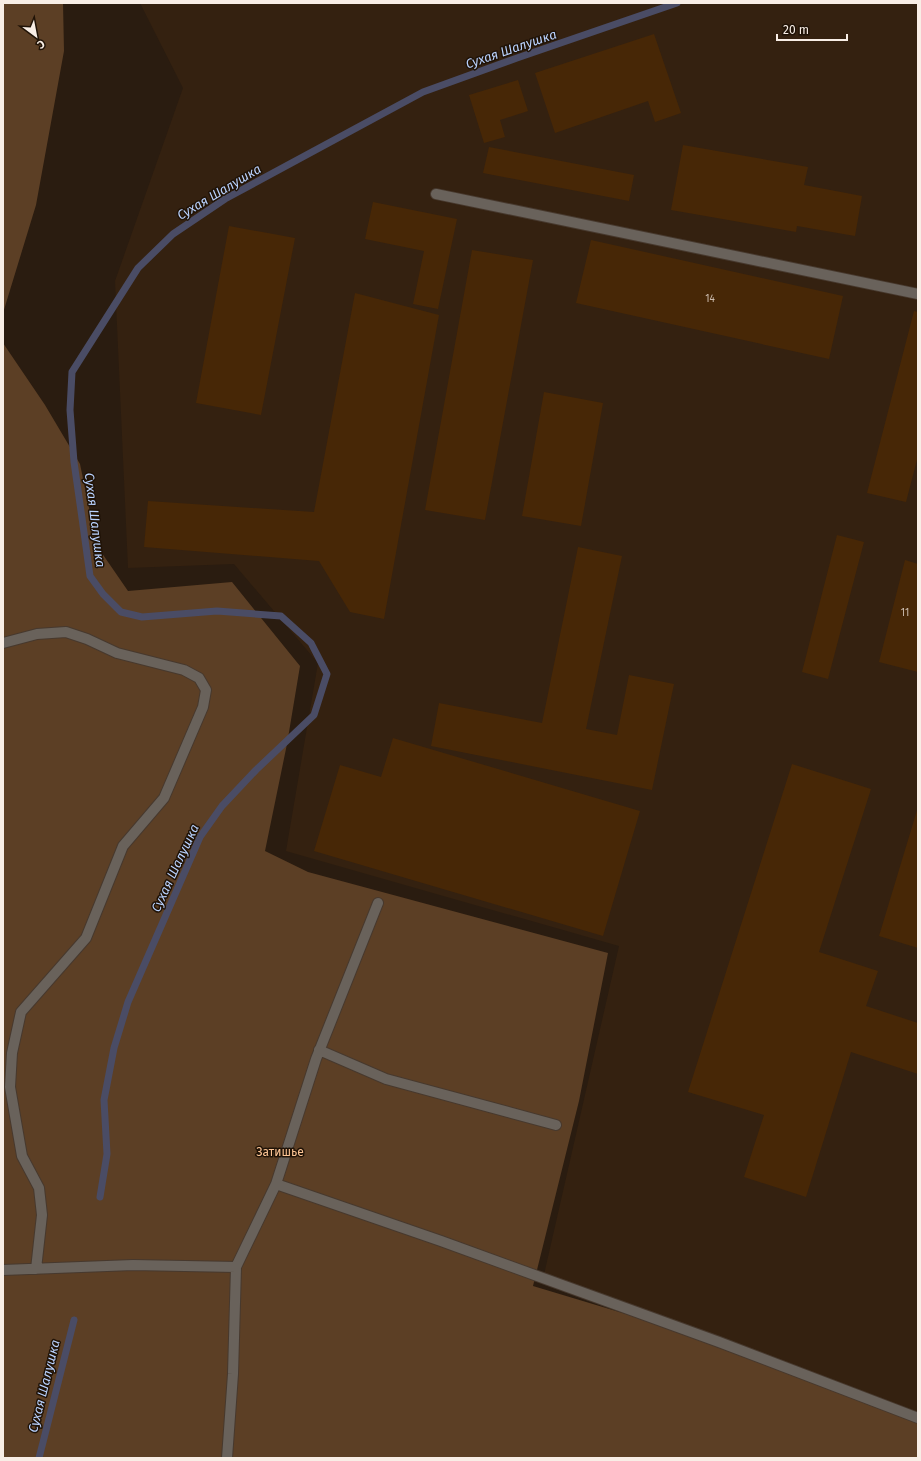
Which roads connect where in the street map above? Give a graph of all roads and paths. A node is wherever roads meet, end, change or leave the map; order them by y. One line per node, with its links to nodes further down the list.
1 (436, 194): 2 (lane)
2 (918, 294)
3 (3, 643): 9 (lane)
4 (378, 903): 5 (lane)
5 (319, 1050): 6 (lane); 7 (lane)
6 (556, 1125)
7 (276, 1184): 8 (lane); 11 (lane)
8 (236, 1267): 9 (lane); 12 (lane)
9 (36, 1269): 10 (lane)
10 (3, 1270)
11 (918, 1418)
12 (227, 1458)

